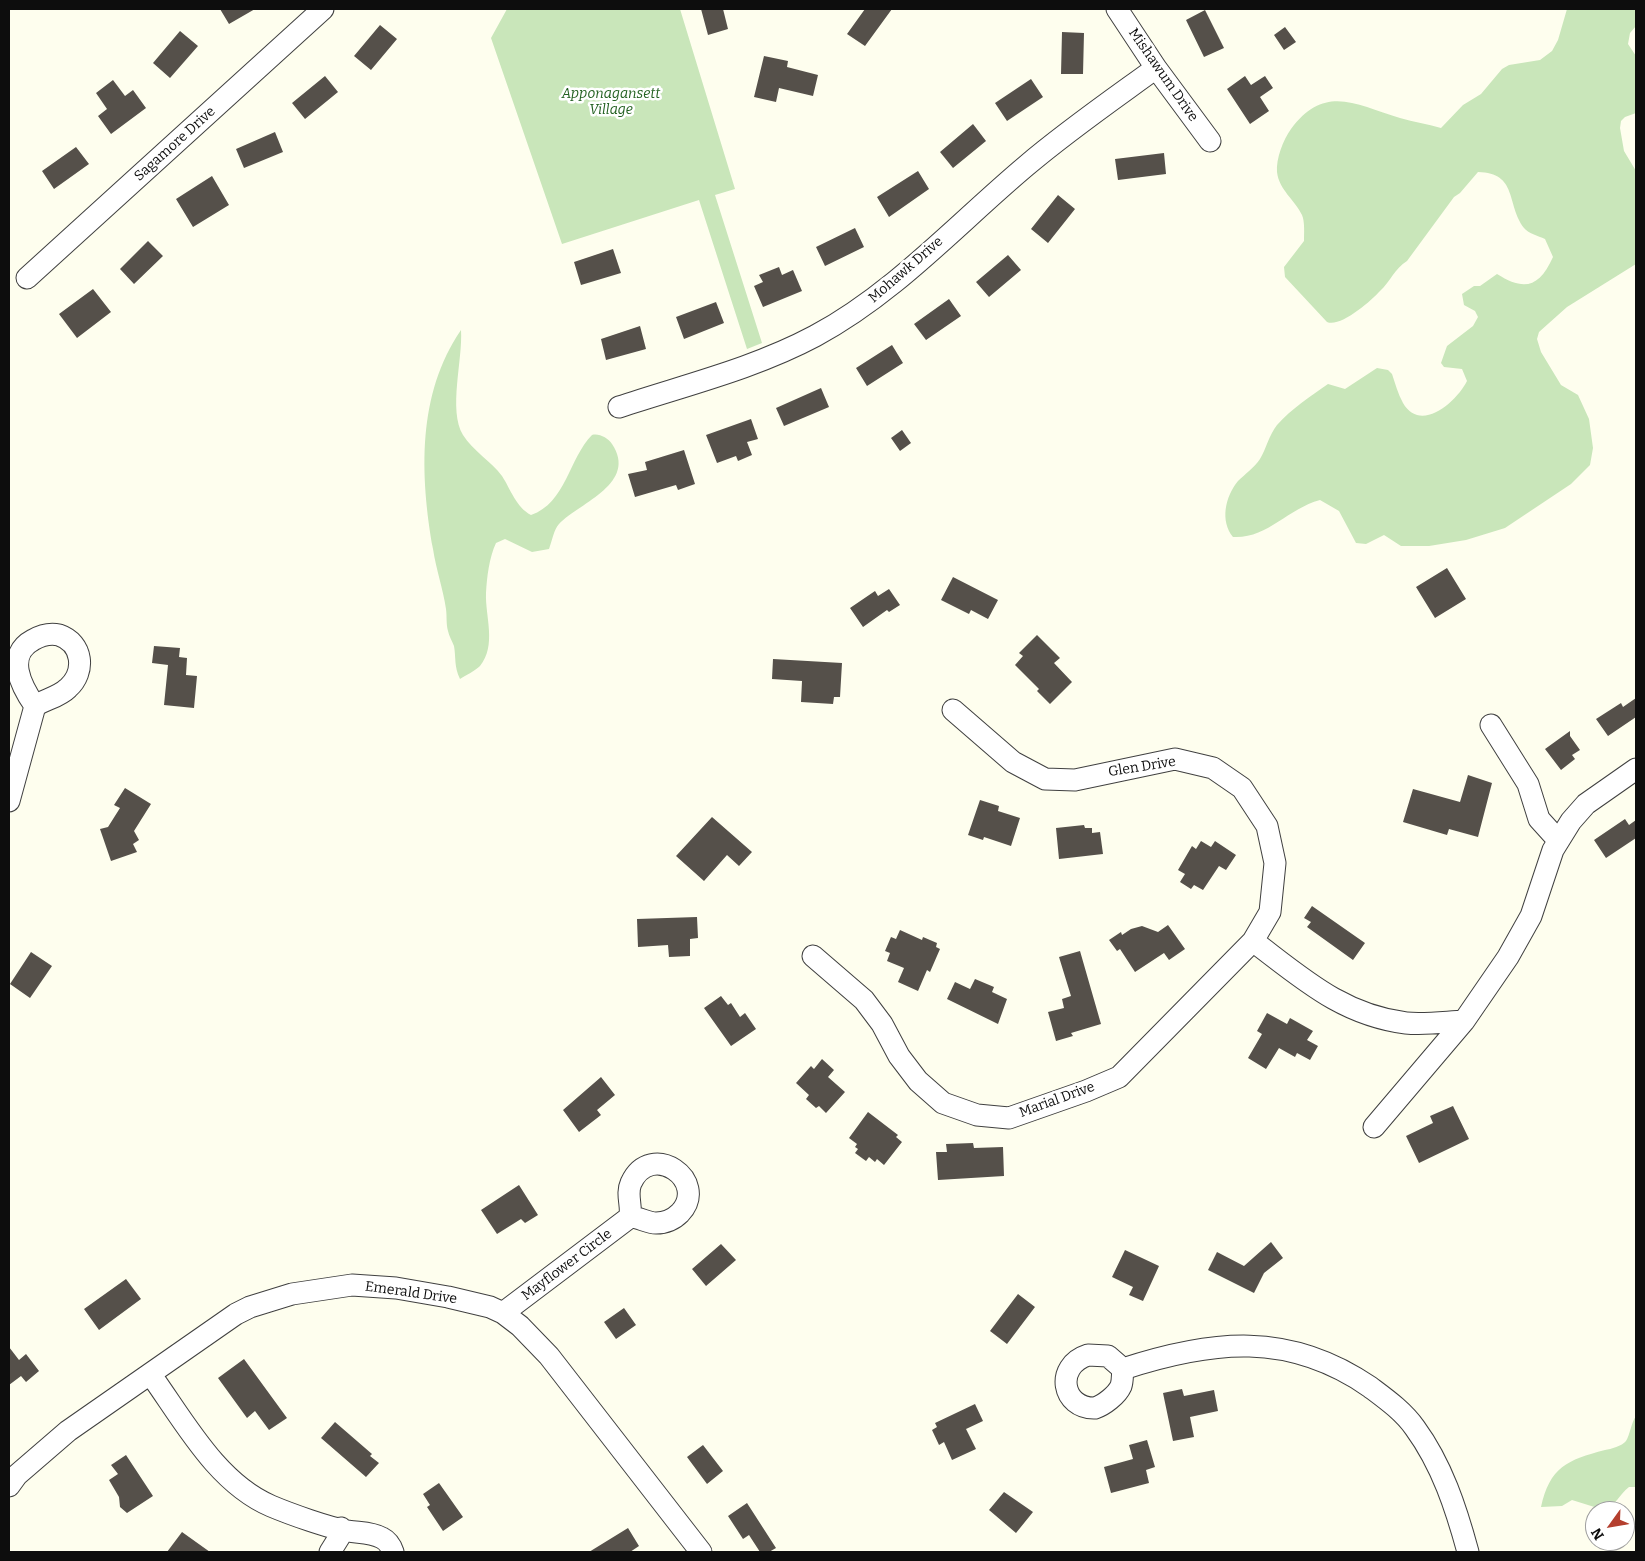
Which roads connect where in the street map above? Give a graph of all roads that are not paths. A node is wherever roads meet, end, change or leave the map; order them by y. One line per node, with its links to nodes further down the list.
1 (323, 9): 5 (street, Sagamore Drive)
2 (1117, 9): 3 (street, Mishawum Drive)
3 (1156, 68): 4 (street, Mishawum Drive); 6 (street, Mohawk Drive)
4 (1210, 141)
5 (27, 278)
6 (619, 407)
7 (35, 706): 11 (street)
8 (953, 710): 13 (street, Glen Drive)
9 (1492, 725): 12 (street)
10 (1636, 770): 12 (street)
11 (9, 801)
12 (1558, 840): 15 (street)
13 (1254, 941): 14 (street, Marial Drive); 15 (street)
14 (813, 956)
15 (1464, 1021): 16 (street)
16 (1374, 1128)
17 (630, 1217): 18 (street, Mayflower Circle)
18 (503, 1314): 20 (street, Emerald Drive); 25 (street, Emerald Drive)
19 (1124, 1369): 26 (street)
20 (151, 1375): 21 (street, Emerald Drive); 22 (street)
21 (9, 1486)
22 (341, 1528): 23 (street); 24 (street)
23 (330, 1552)
24 (393, 1552)
25 (701, 1552)
26 (1468, 1552)

